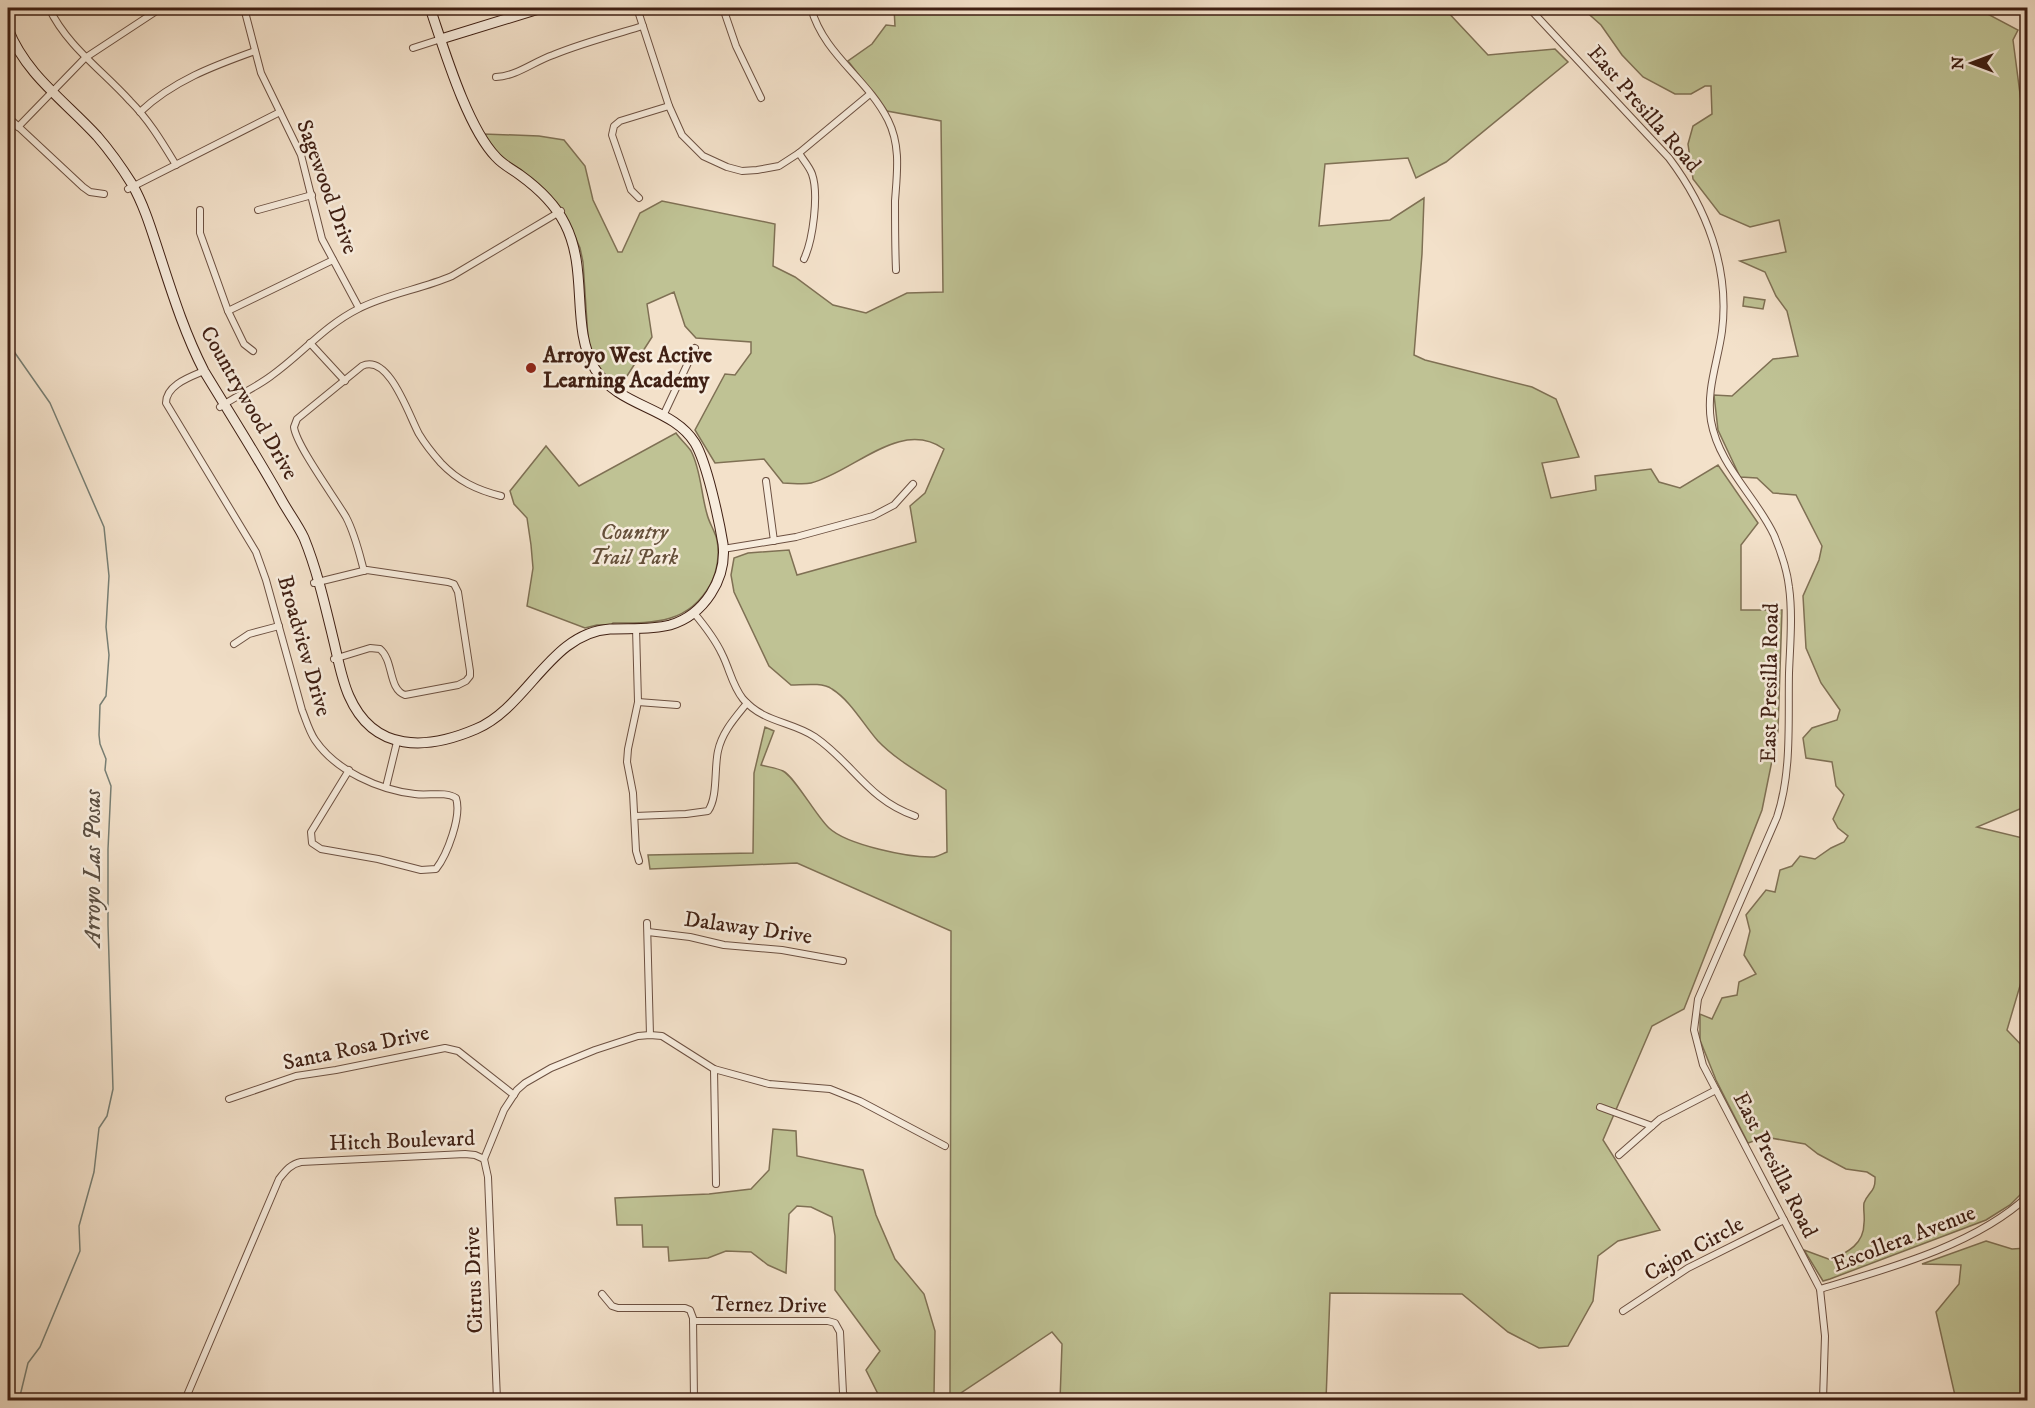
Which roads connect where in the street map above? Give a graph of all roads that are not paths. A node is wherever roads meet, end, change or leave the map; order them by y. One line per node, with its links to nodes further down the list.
1 (49, 8): 17 (street)
2 (160, 8): 17 (street)
3 (244, 8): 16 (street, Sagewood Drive)
4 (430, 8): 13 (street)
5 (436, 8): 13 (street)
6 (542, 8): 13 (street)
7 (637, 8): 11 (street)
8 (723, 8): 21 (street)
9 (811, 8): 19 (street)
10 (1529, 8): 74 (street, East Presilla Road)
11 (643, 26): 18 (street); 22 (street)
12 (8, 29): 20 (street, Countrywood Drive)
13 (443, 38): 15 (street); 35 (street)
14 (8, 42): 20 (street, Countrywood Drive)
15 (413, 48)
16 (255, 51): 23 (street); 24 (street, Sagewood Drive)
17 (85, 58): 20 (street); 23 (street)
18 (496, 77)
19 (870, 94): 27 (street); 38 (street)
20 (50, 95): 26 (street); 29 (street, Countrywood Drive)
21 (760, 98)
22 (669, 106): 27 (street); 32 (street)
23 (140, 112): 28 (street)
24 (280, 112): 28 (street); 31 (street, Sagewood Drive)
25 (8, 117): 26 (street)
26 (18, 127): 30 (street)
27 (799, 153): 36 (street)
28 (176, 165): 29 (street)
29 (131, 188): 44 (street, Countrywood Drive)
30 (104, 194)
31 (312, 195): 34 (street); 37 (street, Sagewood Drive)
32 (639, 198)
33 (200, 210): 40 (street)
34 (258, 210)
35 (560, 212): 39 (street); 47 (street)
36 (804, 259)
37 (333, 260): 39 (street, Sagewood Drive); 40 (street)
38 (896, 270)
39 (359, 308): 41 (street)
40 (228, 311): 43 (street)
41 (310, 343): 45 (street); 46 (street)
42 (695, 348): 47 (street)
43 (253, 351)
44 (202, 372): 46 (street, Countrywood Drive); 56 (street, Broadview Drive)
45 (345, 381): 50 (street); 53 (street)
46 (222, 405): 54 (street, Countrywood Drive)
47 (664, 415): 52 (street)
48 (766, 481): 51 (street)
49 (913, 484): 51 (street)
50 (501, 496)
51 (774, 541): 52 (street)
52 (725, 549): 55 (street)
53 (364, 571): 54 (street); 59 (street)
54 (316, 582): 59 (street, Countrywood Drive)
55 (695, 614): 57 (street); 61 (street)
56 (279, 626): 58 (street); 64 (street, Broadview Drive)
57 (636, 631): 60 (street); 63 (street)
58 (234, 644)
59 (336, 659): 63 (street, Countrywood Drive)
60 (638, 702): 62 (street); 66 (street)
61 (747, 703): 66 (street); 67 (street)
62 (677, 705)
63 (397, 745): 65 (street)
64 (349, 770): 65 (street, Broadview Drive); 65 (street, Broadview Drive)
65 (386, 787)
66 (635, 816): 68 (street)
67 (915, 816)
68 (639, 861)
69 (646, 923): 70 (street)
70 (648, 932): 71 (street, Dalaway Drive); 72 (street)
71 (843, 961)
72 (650, 1035): 73 (street); 75 (street, Hitch Boulevard)
73 (714, 1069): 79 (street); 82 (street)
74 (1716, 1090): 78 (street); 84 (street, East Presilla Road)
75 (514, 1095): 76 (street, Santa Rosa Drive); 81 (street, Hitch Boulevard)
76 (229, 1099)
77 (1599, 1107): 78 (street)
78 (1652, 1126): 80 (street)
79 (945, 1146)
80 (1619, 1155)
81 (484, 1159): 89 (street, Hitch Boulevard); 90 (street, Citrus Drive)
82 (716, 1184)
83 (2028, 1196): 85 (street, Escollera Avenue)
84 (1784, 1220): 85 (street, East Presilla Road); 87 (street, Cajon Circle)
85 (1820, 1290): 93 (street, East Presilla Road)
86 (602, 1294): 88 (street, Ternez Drive)
87 (1623, 1311)
88 (693, 1321): 91 (street, Ternez Drive); 92 (street, Ternez Drive)
89 (186, 1401)
90 (497, 1401)
91 (694, 1401)
92 (847, 1401)
93 (1824, 1401)

